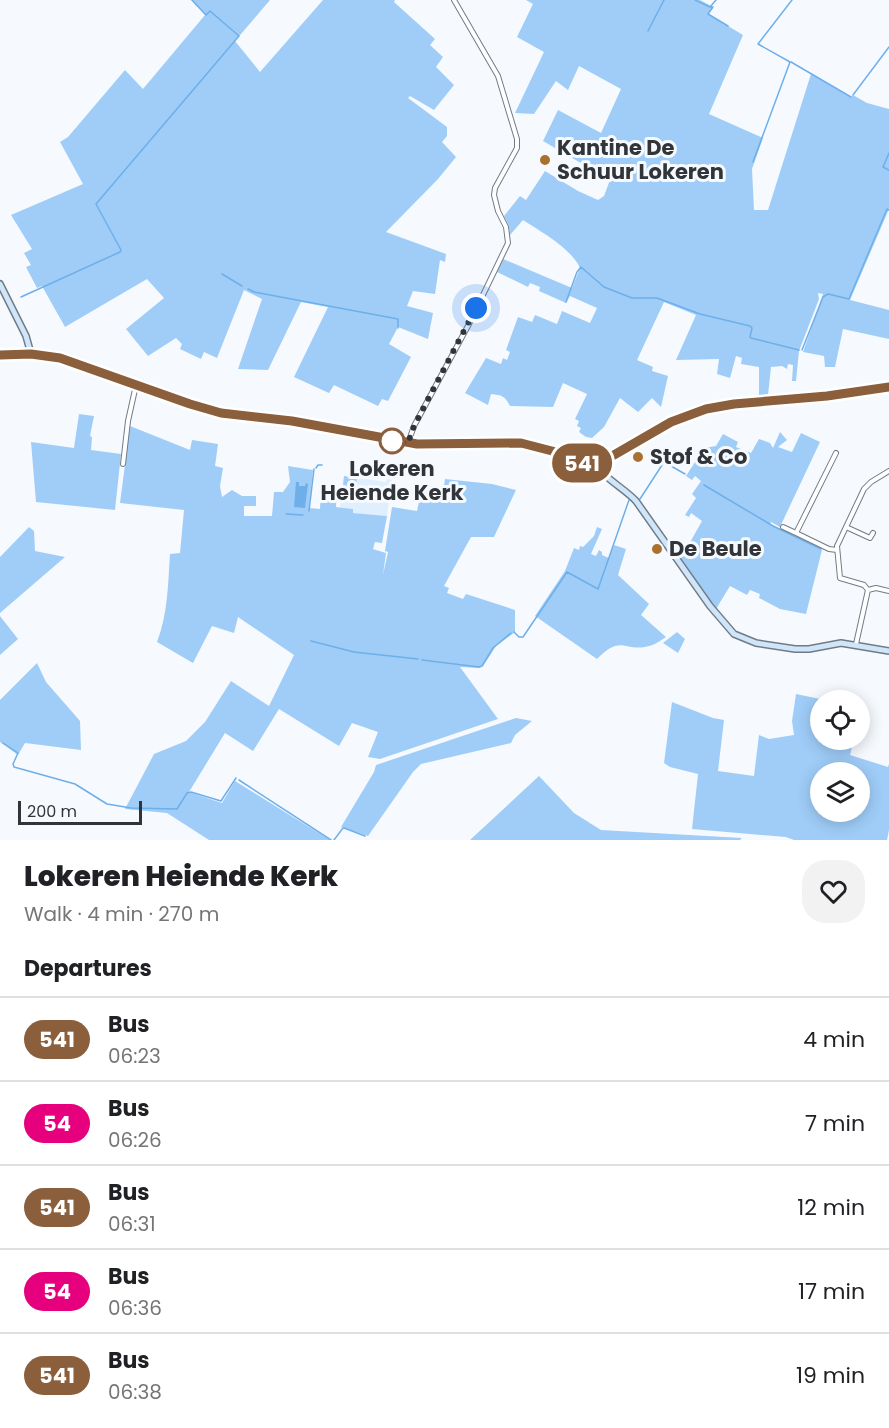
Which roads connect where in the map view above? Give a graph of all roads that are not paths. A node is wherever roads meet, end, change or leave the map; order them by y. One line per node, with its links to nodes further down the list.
1 (454, 0): 7 (street)
2 (0, 284): 3 (main road)
3 (31, 354): 4 (main road); 5 (main road)
4 (0, 355)
5 (136, 385): 7 (main road); 10 (street)
6 (889, 387): 9 (main road)
7 (408, 443): 9 (main road)
8 (836, 453): 14 (street)
9 (596, 463): 19 (main road)
10 (123, 464)
11 (889, 471): 13 (street)
12 (783, 526): 14 (street)
13 (846, 527): 15 (street); 16 (street)
14 (796, 533): 16 (street)
15 (873, 533)
16 (837, 550): 17 (street)
17 (868, 590): 18 (street); 19 (street)
18 (889, 591)
19 (856, 644): 20 (main road)
20 (889, 651)

